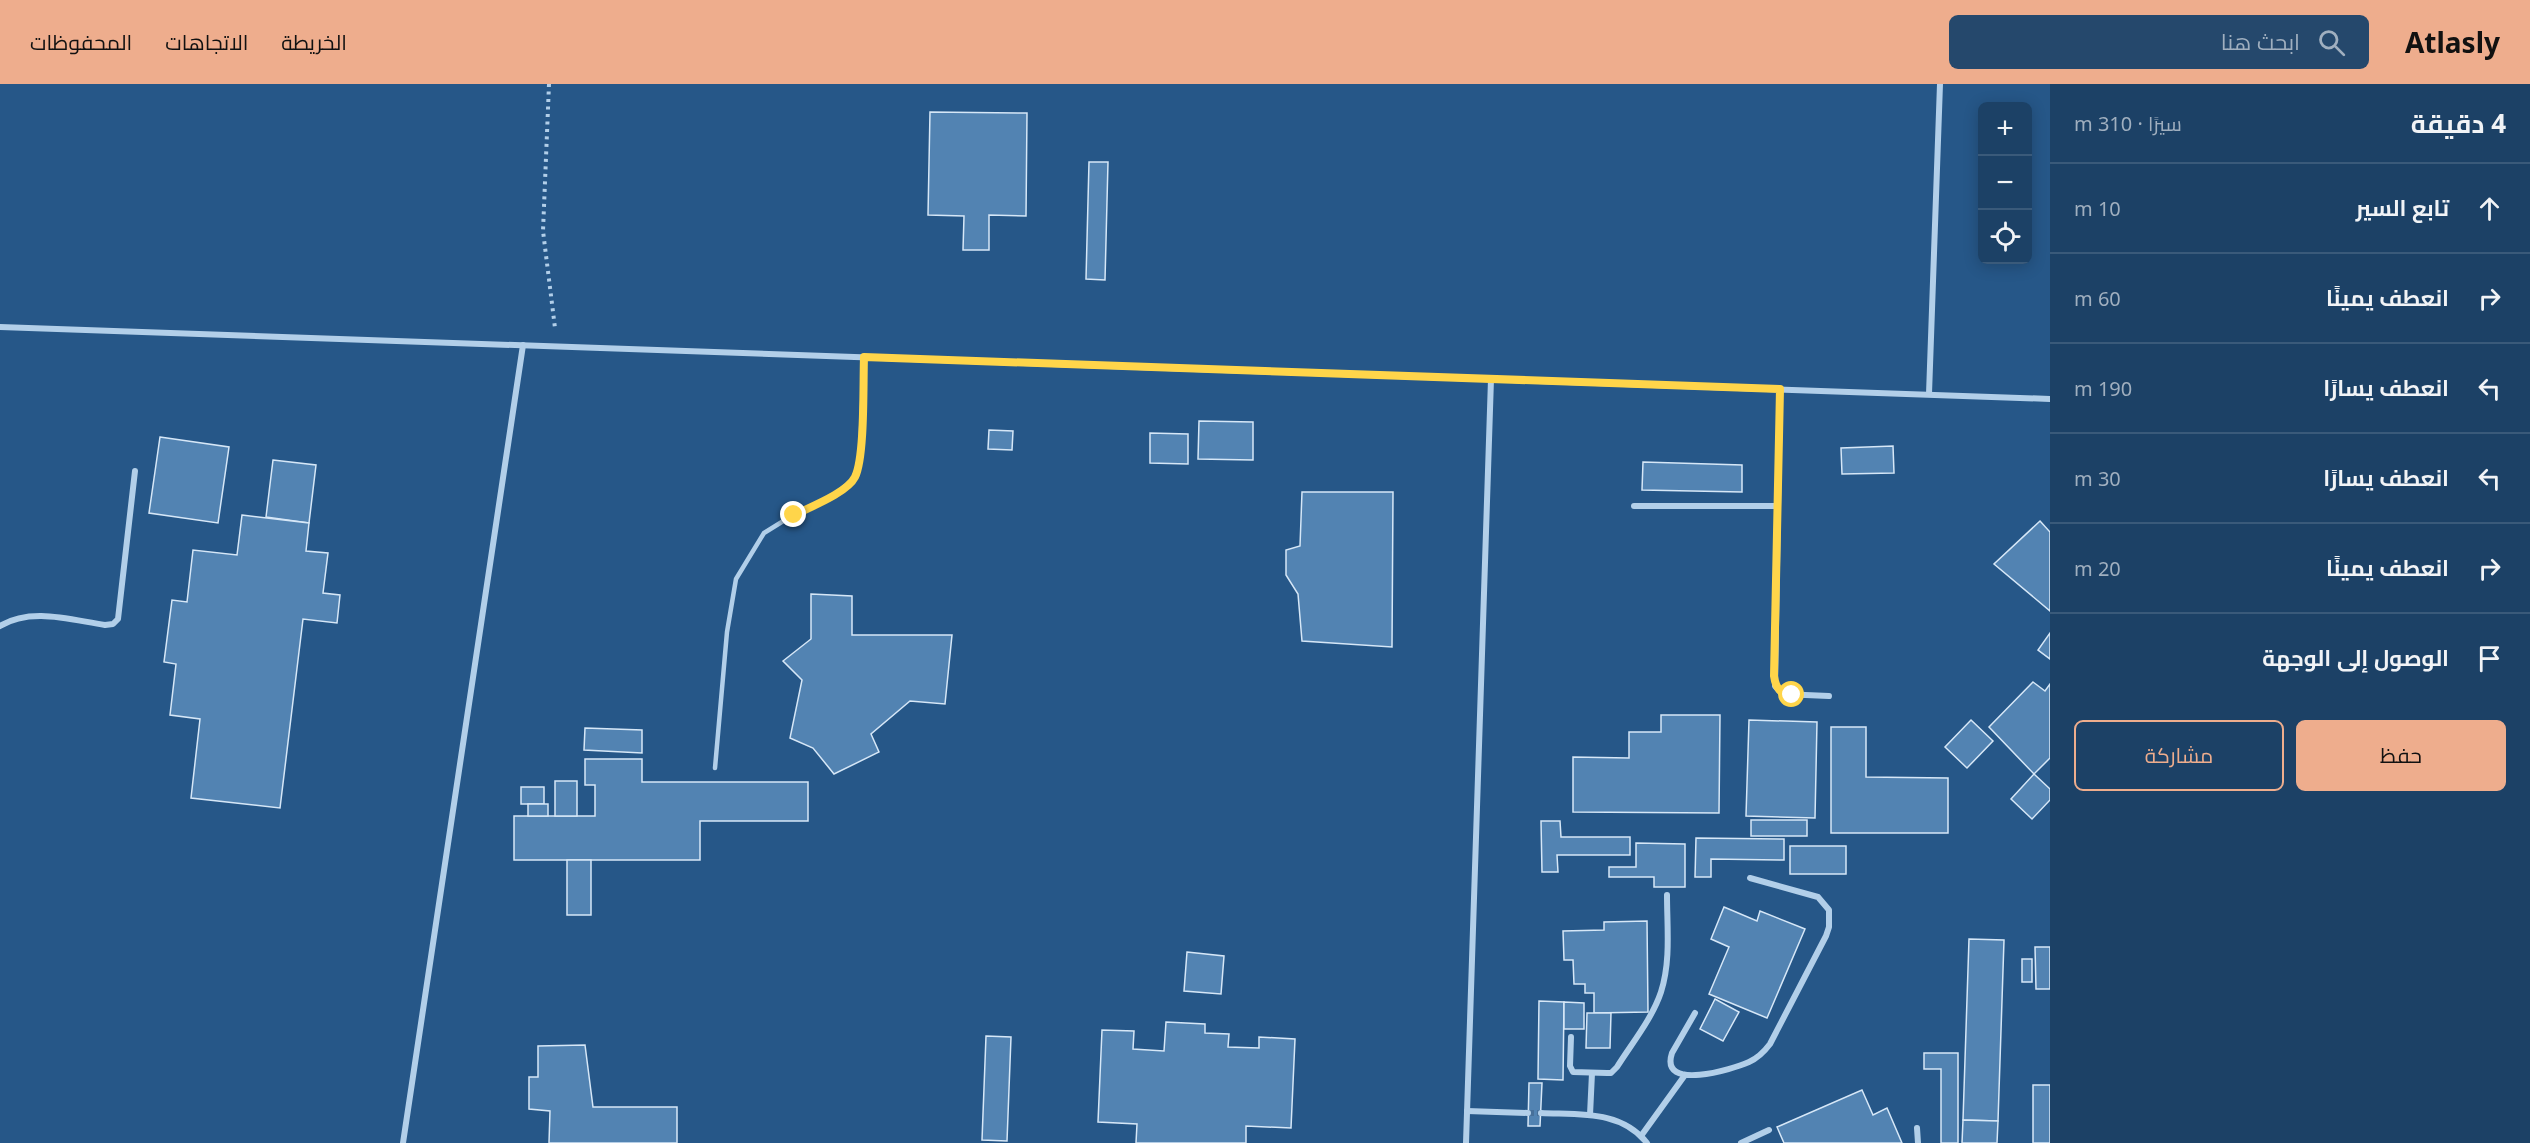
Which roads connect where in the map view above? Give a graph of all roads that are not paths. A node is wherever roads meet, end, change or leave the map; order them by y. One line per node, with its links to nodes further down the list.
1 (1940, 84): 7 (street)
2 (0, 327): 3 (street)
3 (523, 345): 4 (street); 28 (street)
4 (864, 357): 5 (street); 14 (lane)
5 (1491, 379): 6 (street); 21 (street)
6 (1780, 389): 7 (street); 11 (street)
7 (1929, 394): 8 (street)
8 (2050, 399)
9 (135, 471): 12 (street)
10 (1634, 506): 11 (street)
11 (1778, 506): 13 (street)
12 (0, 626)
13 (1829, 696)
14 (715, 768)
15 (1750, 878): 20 (street)
16 (1667, 895): 19 (street)
17 (1695, 1013): 20 (street)
18 (1571, 1037): 19 (street)
19 (1592, 1073): 24 (street)
20 (1686, 1075): 27 (street)
21 (1467, 1111): 22 (street); 29 (street)
22 (1528, 1113)
23 (1541, 1113): 24 (street)
24 (1590, 1115): 27 (street)
25 (1917, 1128): 32 (street)
26 (1769, 1130): 31 (street)
27 (1641, 1136): 30 (street)
28 (403, 1143)
29 (1466, 1143)
30 (1647, 1143)
31 (1741, 1143)
32 (1918, 1143)

